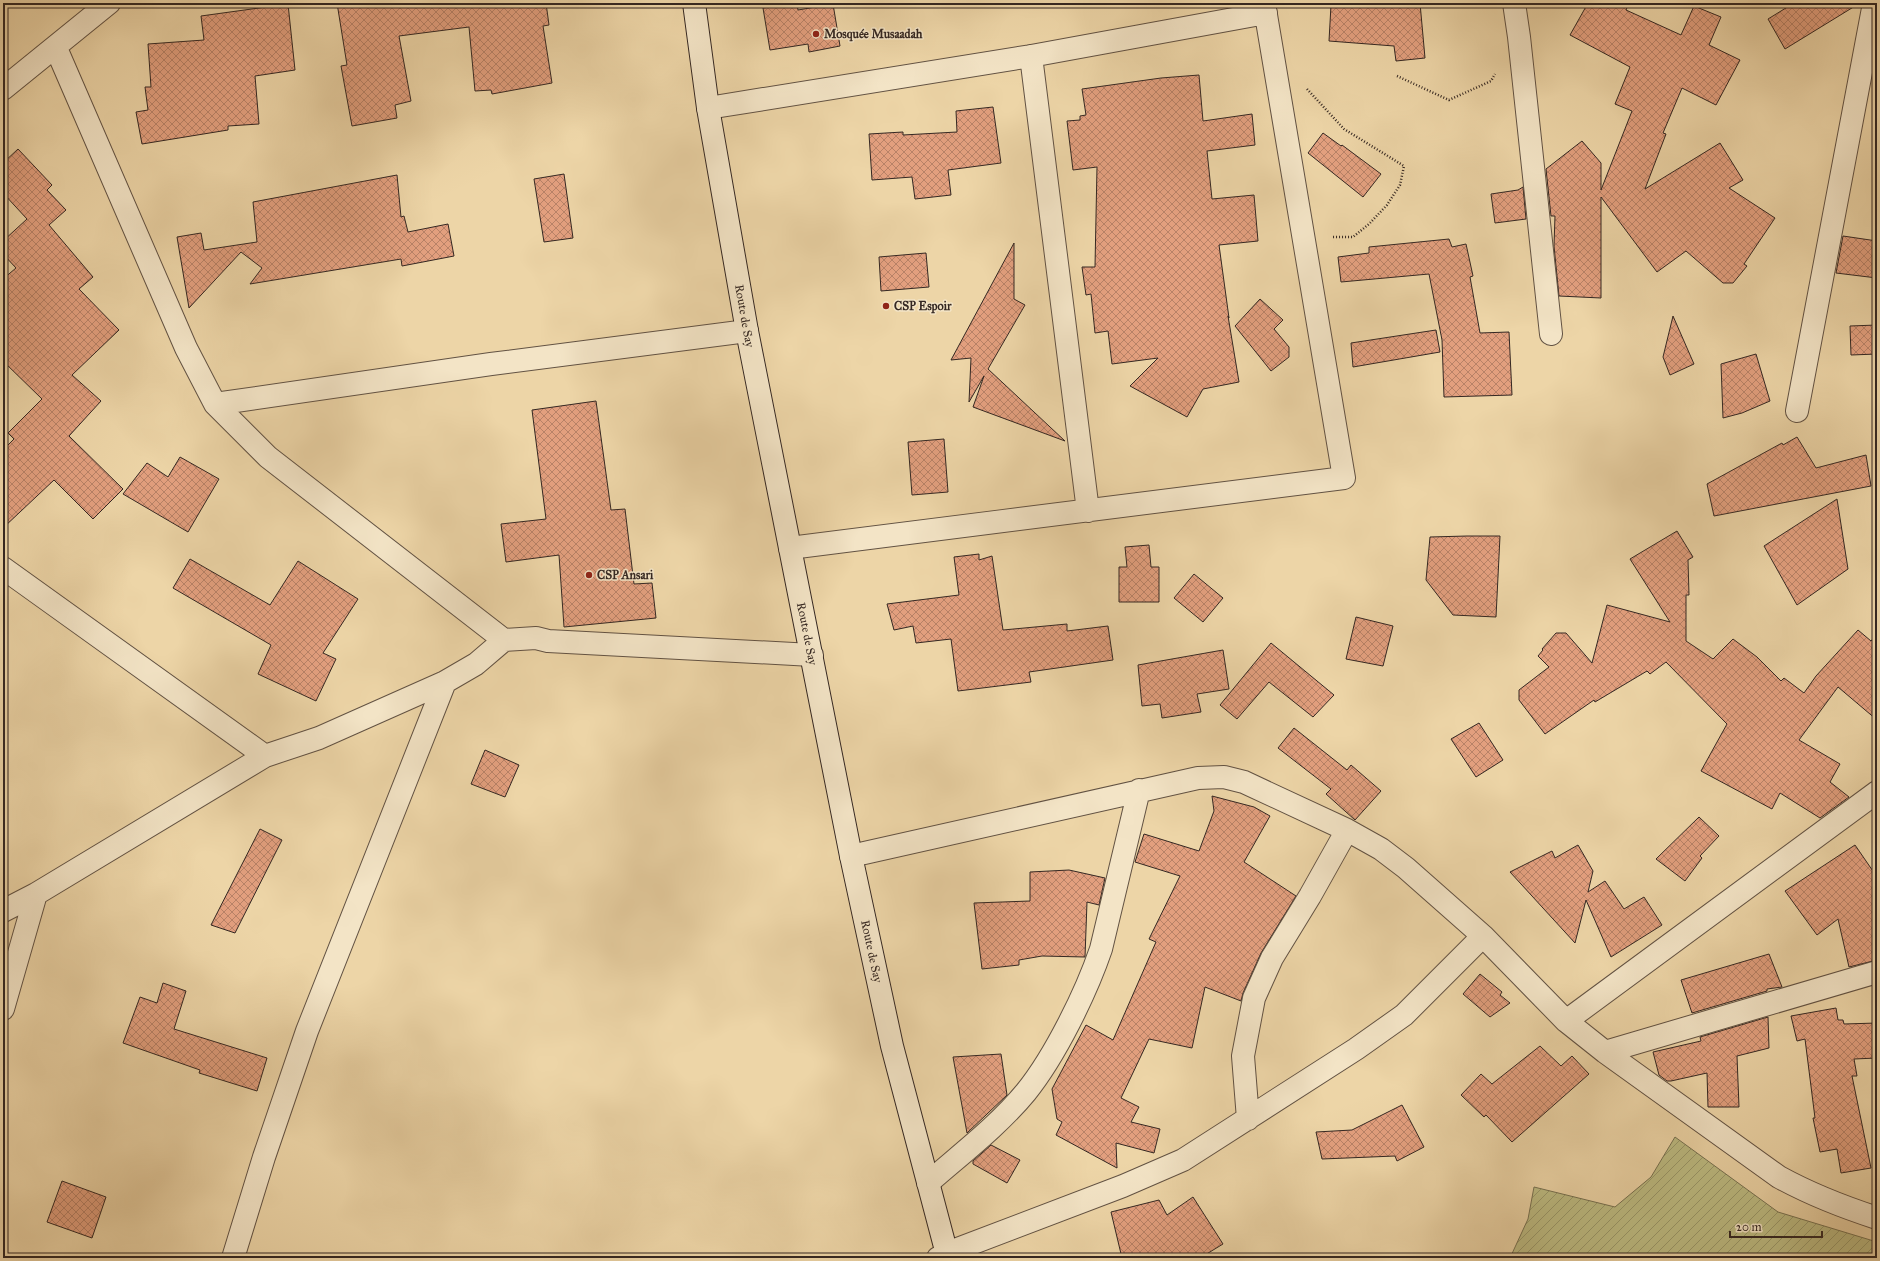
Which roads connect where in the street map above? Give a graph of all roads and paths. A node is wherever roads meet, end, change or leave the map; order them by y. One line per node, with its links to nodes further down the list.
1 (109, 3): 7 (street)
2 (694, 3): 12 (street, Route de Say)
3 (1514, 3): 6 (street)
4 (1874, 3): 17 (street)
5 (1265, 8): 8 (street); 13 (street)
6 (1519, 37): 9 (path); 15 (street)
7 (56, 48): 11 (street); 16 (street)
8 (1031, 56): 12 (street); 18 (street)
9 (1397, 76)
10 (1302, 84): 13 (path)
11 (3, 89)
12 (708, 108): 14 (street, Route de Say)
13 (1304, 237): 18 (street)
14 (747, 331): 16 (street); 19 (street, Route de Say)
15 (1551, 334)
16 (215, 404): 21 (street)
17 (1797, 411)
18 (1088, 511): 19 (street)
19 (790, 548): 22 (street, Route de Say)
20 (3, 568): 24 (street)
21 (504, 640): 22 (street); 23 (street)
22 (812, 655): 28 (street, Route de Say)
23 (446, 682): 24 (street); 40 (street)
24 (265, 756): 29 (street)
25 (1139, 790): 27 (street); 28 (street); 37 (street)
26 (1877, 792): 34 (street)
27 (1347, 830): 31 (street); 36 (street)
28 (851, 856): 37 (street, Route de Say)
29 (36, 894): 30 (street); 33 (street)
30 (3, 910)
31 (1483, 936): 34 (street); 36 (street)
32 (1877, 972): 35 (street)
33 (3, 1009)
34 (1566, 1021): 35 (street)
35 (1605, 1052): 38 (street)
36 (1248, 1119): 39 (street)
37 (928, 1183): 39 (street, Route de Say)
38 (1877, 1218)
39 (944, 1256)
40 (233, 1258)

